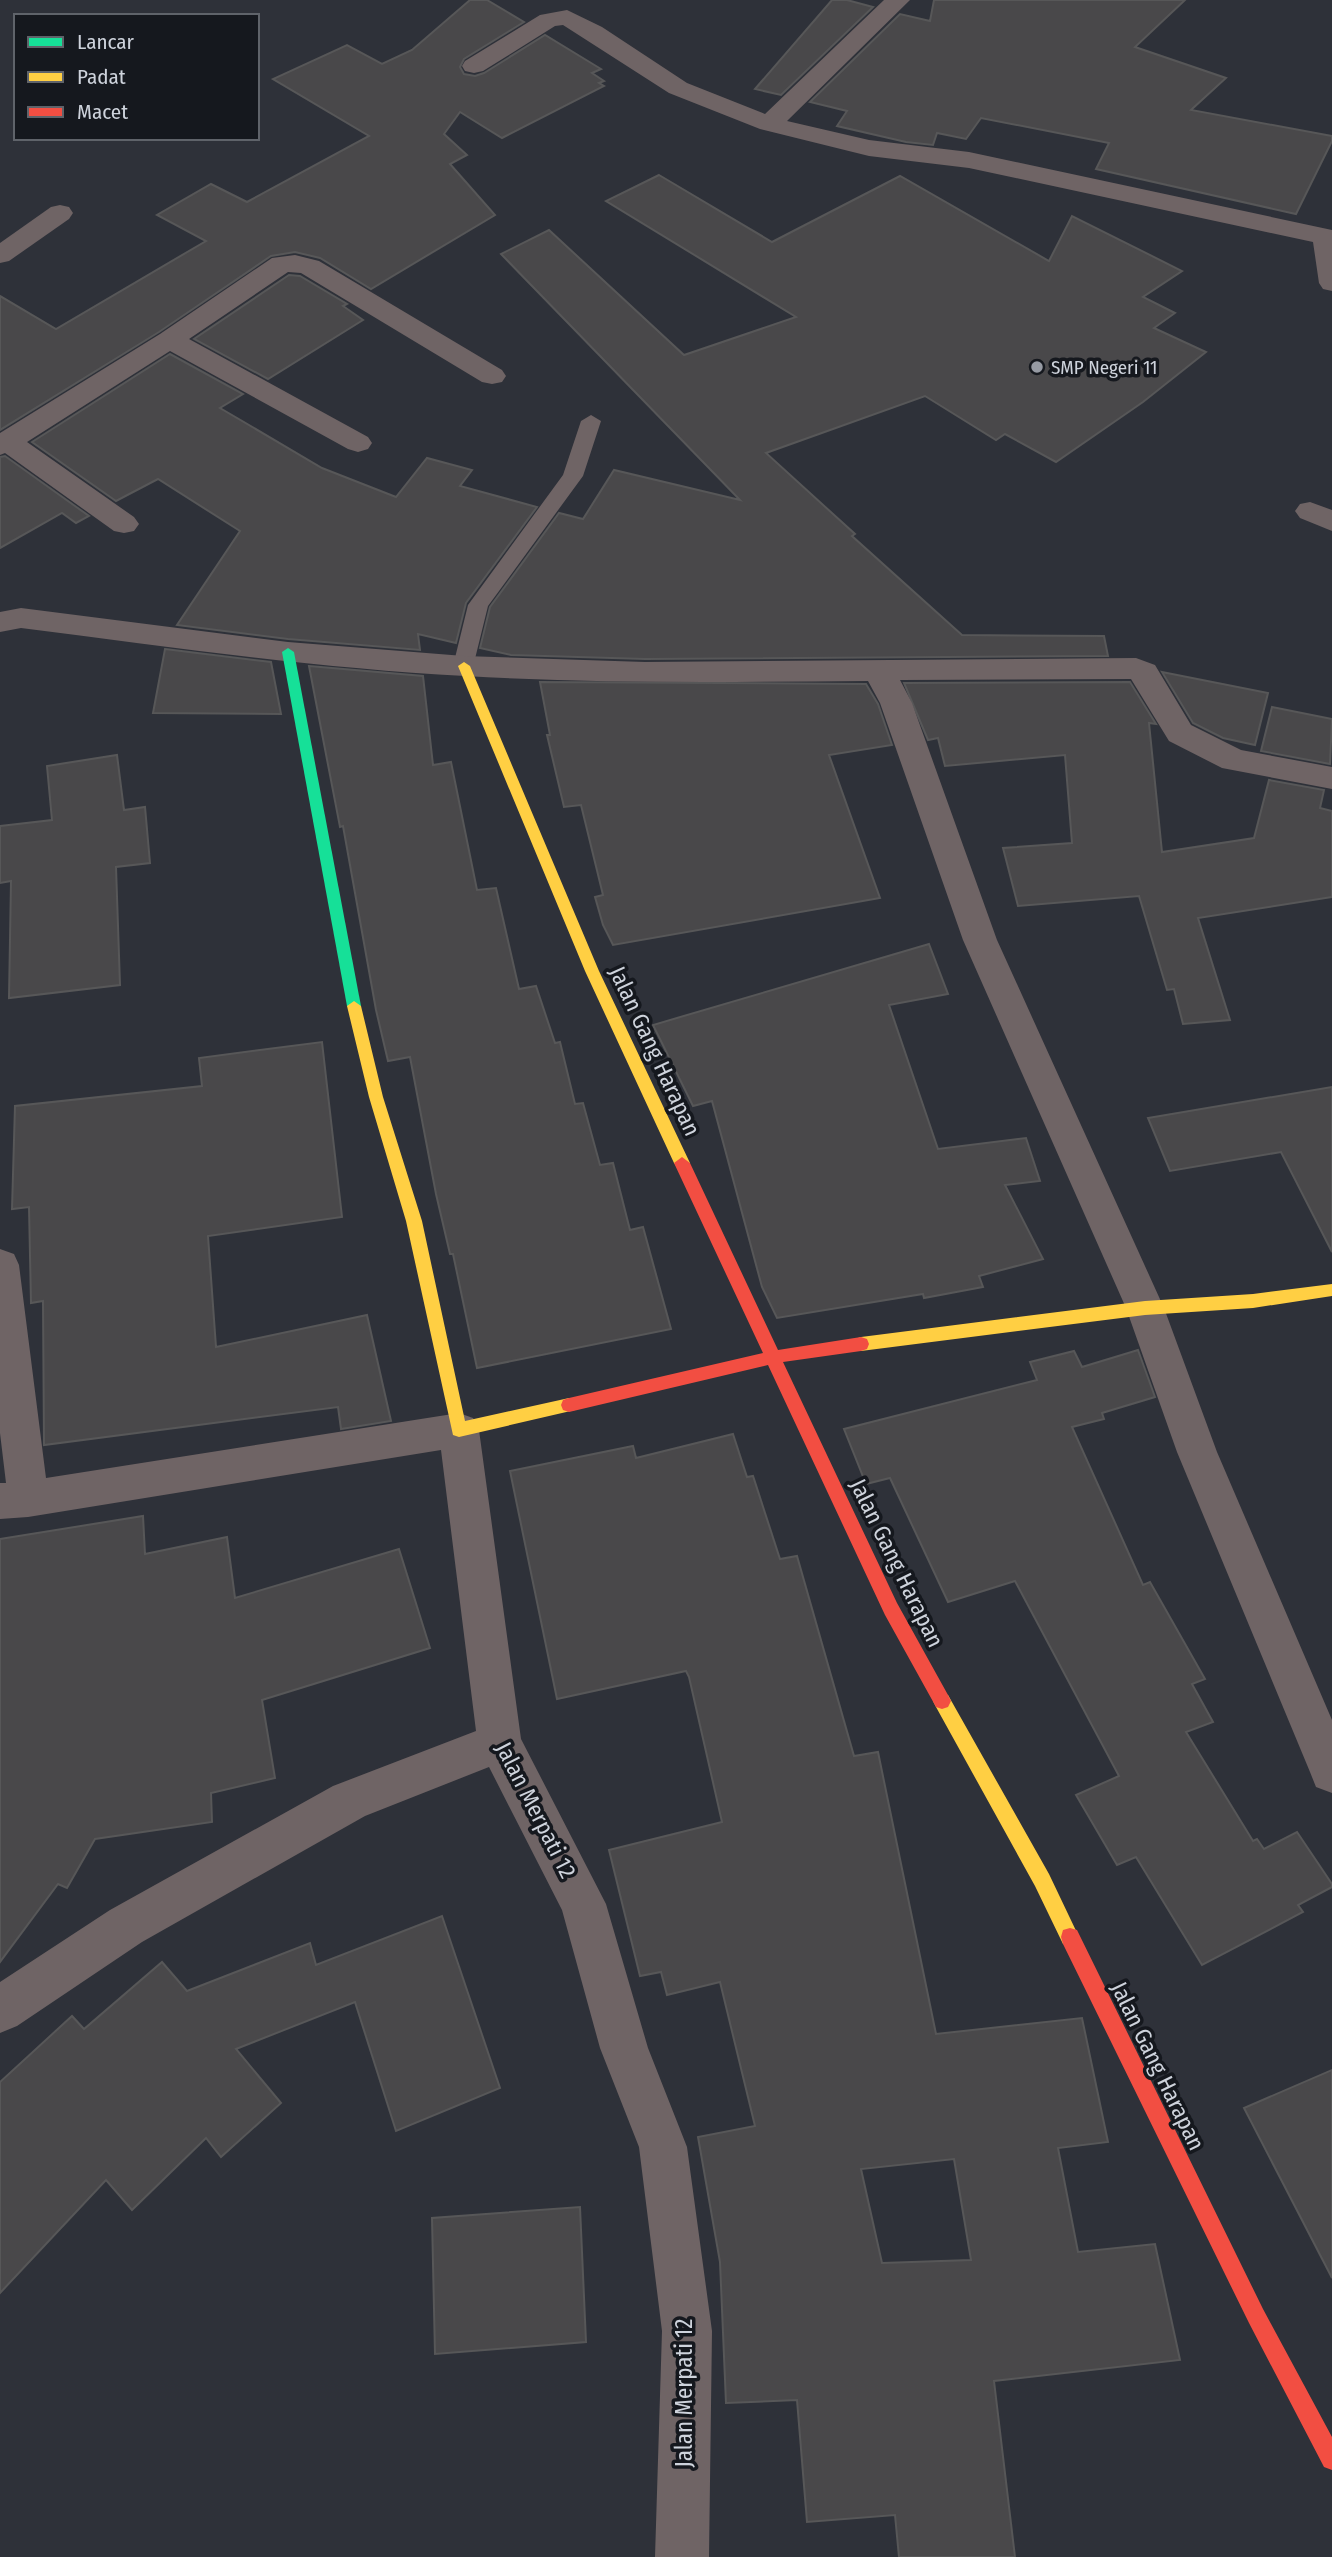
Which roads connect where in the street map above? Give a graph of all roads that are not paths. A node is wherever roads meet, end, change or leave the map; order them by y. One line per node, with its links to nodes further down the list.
1 (898, 0): 3 (street)
2 (474, 66): 3 (street)
3 (769, 124): 5 (street)
4 (60, 213): 6 (street)
5 (1329, 237): 7 (street)
6 (0, 254)
7 (1332, 283)
8 (170, 341): 9 (street); 11 (street); 12 (street)
9 (492, 376)
10 (591, 421): 16 (lane)
11 (358, 443)
12 (4, 444): 13 (street)
13 (124, 524)
14 (0, 622): 15 (street)
15 (288, 652): 16 (street); 23 (street)
16 (464, 666): 17 (street); 22 (street, Jalan Gang Harapan)
17 (878, 671): 18 (street); 21 (street)
18 (1332, 778)
19 (0, 1265): 24 (street)
20 (1332, 1290): 21 (street)
21 (1145, 1308): 22 (street); 26 (street)
22 (773, 1357): 23 (street); 28 (street, Jalan Gang Harapan)
23 (459, 1430): 24 (street); 25 (street, Jalan Merpati 12)
24 (14, 1500)
25 (499, 1742): 27 (street); 29 (street, Jalan Merpati 12)
26 (1332, 1772)
27 (0, 2009)
28 (1332, 2459)
29 (682, 2557)

